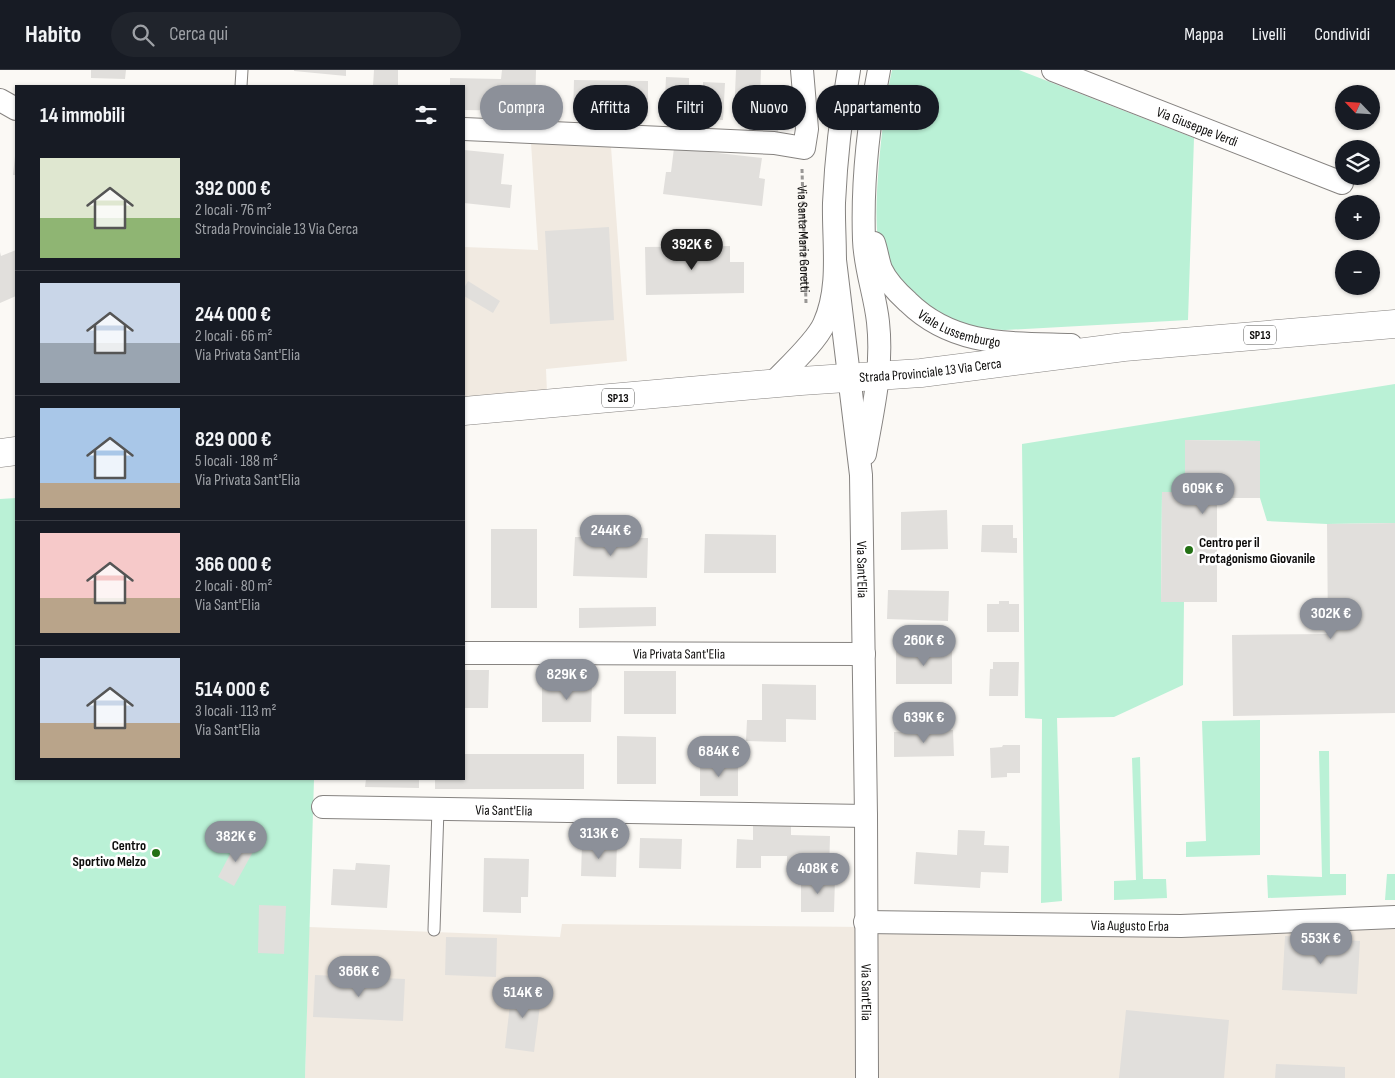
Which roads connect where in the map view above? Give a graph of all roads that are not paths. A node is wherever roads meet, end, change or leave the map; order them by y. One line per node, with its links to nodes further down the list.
1 (242, 70): 6 (lane)
2 (802, 70): 7 (street)
3 (849, 70): 10 (street)
4 (879, 70): 9 (street, Viale Lussemburgo)
5 (1053, 70): 8 (street, Via Giuseppe Verdi)
6 (241, 85)
7 (465, 129)
8 (1335, 181)
9 (864, 206): 12 (street, Viale Lussemburgo); 13 (street, Viale Lussemburgo)
10 (835, 260): 14 (street); 15 (street)
11 (1395, 324): 12 (main road, Strada Provinciale 13 Via Cerca / SP13)
12 (1124, 347): 13 (main road, Strada Provinciale 13 Via Cerca / SP13)
13 (880, 377): 14 (main road, Strada Provinciale 13 Via Cerca / SP13); 19 (street, Via Sant'Elia)
14 (848, 379): 15 (main road, Strada Provinciale 13 Via Cerca / SP13); 19 (street, Via Sant'Elia)
15 (772, 384): 16 (main road, Strada Provinciale 13 Via Cerca / SP13)
16 (465, 411)
17 (15, 451): 18 (main road)
18 (0, 453)
19 (861, 475): 21 (street, Via Sant'Elia)
20 (465, 653): 21 (street, Via Privata Sant'Elia)
21 (864, 654): 24 (street, Via Sant'Elia)
22 (323, 807): 23 (street, Via Sant'Elia)
23 (438, 809): 24 (street, Via Sant'Elia); 27 (lane)
24 (866, 816): 26 (street, Via Sant'Elia)
25 (1395, 917): 26 (street, Via Augusto Erba)
26 (865, 922): 28 (street, Via Sant'Elia)
27 (434, 930)
28 (866, 1078)

